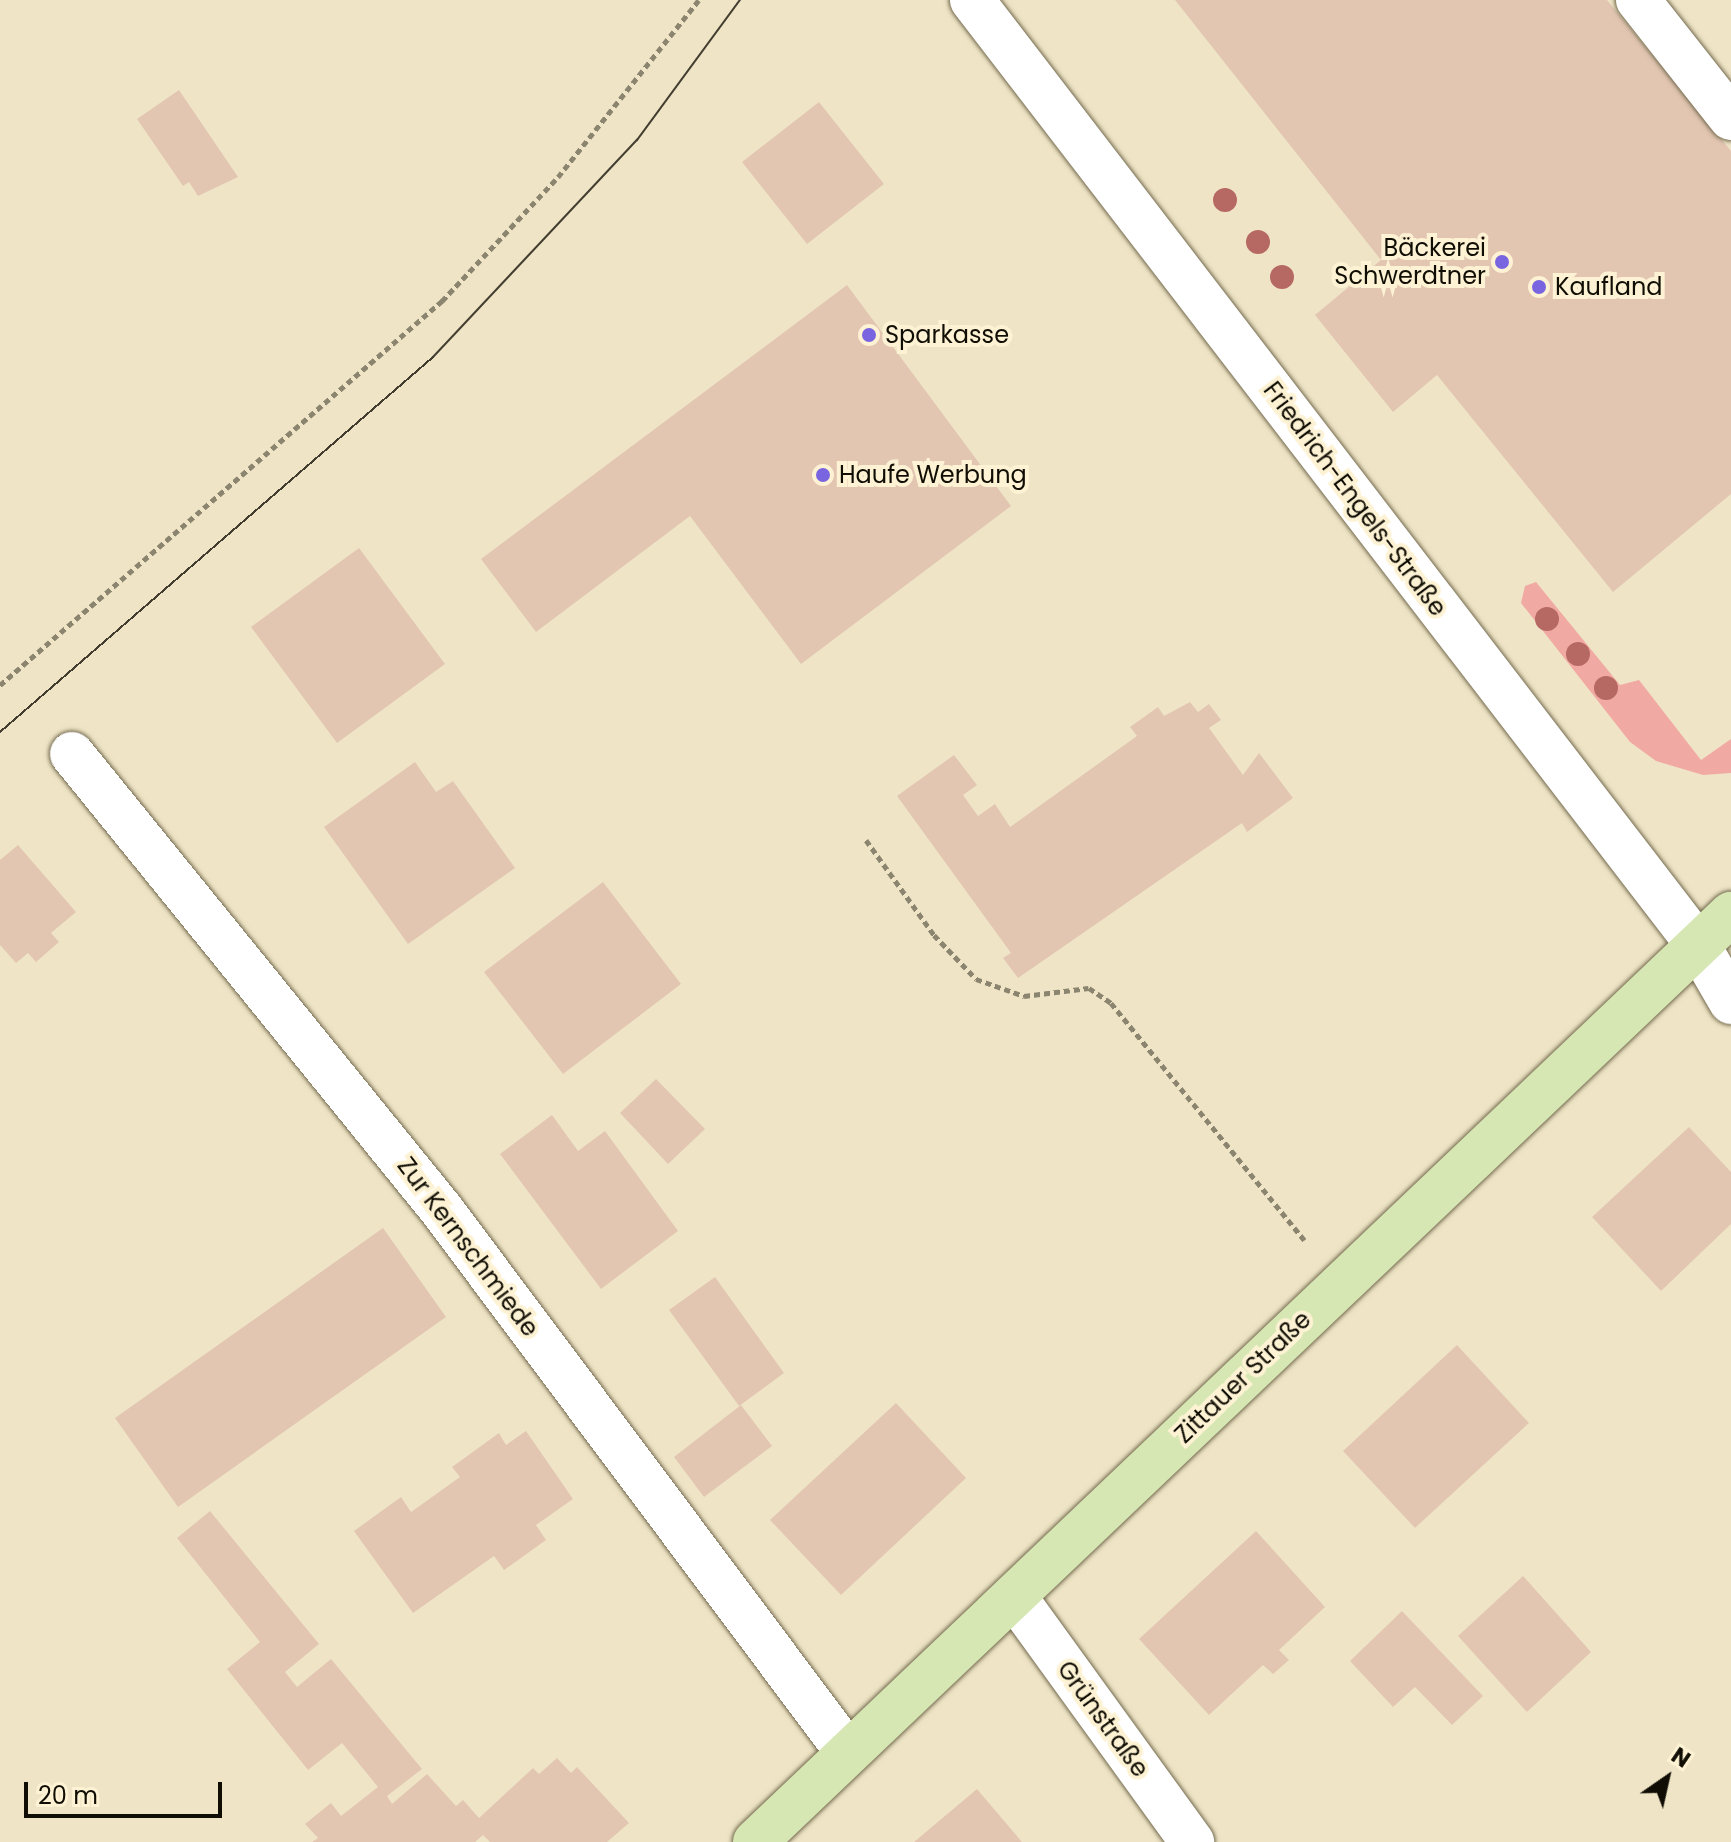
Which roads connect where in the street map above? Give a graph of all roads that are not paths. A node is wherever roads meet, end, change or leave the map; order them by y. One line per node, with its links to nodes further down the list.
1 (972, 0): 6 (street, Friedrich-Engels-Straße)
2 (1638, 0): 3 (street)
3 (1731, 118)
4 (72, 754): 9 (street, Zur Kernschmiede)
5 (1731, 914): 6 (main road, Zittauer Straße)
6 (1698, 945): 7 (street, Friedrich-Engels-Straße); 8 (main road, Zittauer Straße)
7 (1731, 1002)
8 (1014, 1596): 9 (main road, Zittauer Straße); 11 (street, Grünstraße)
9 (848, 1753): 10 (main road, Zittauer Straße)
10 (755, 1842)
11 (1192, 1842)

